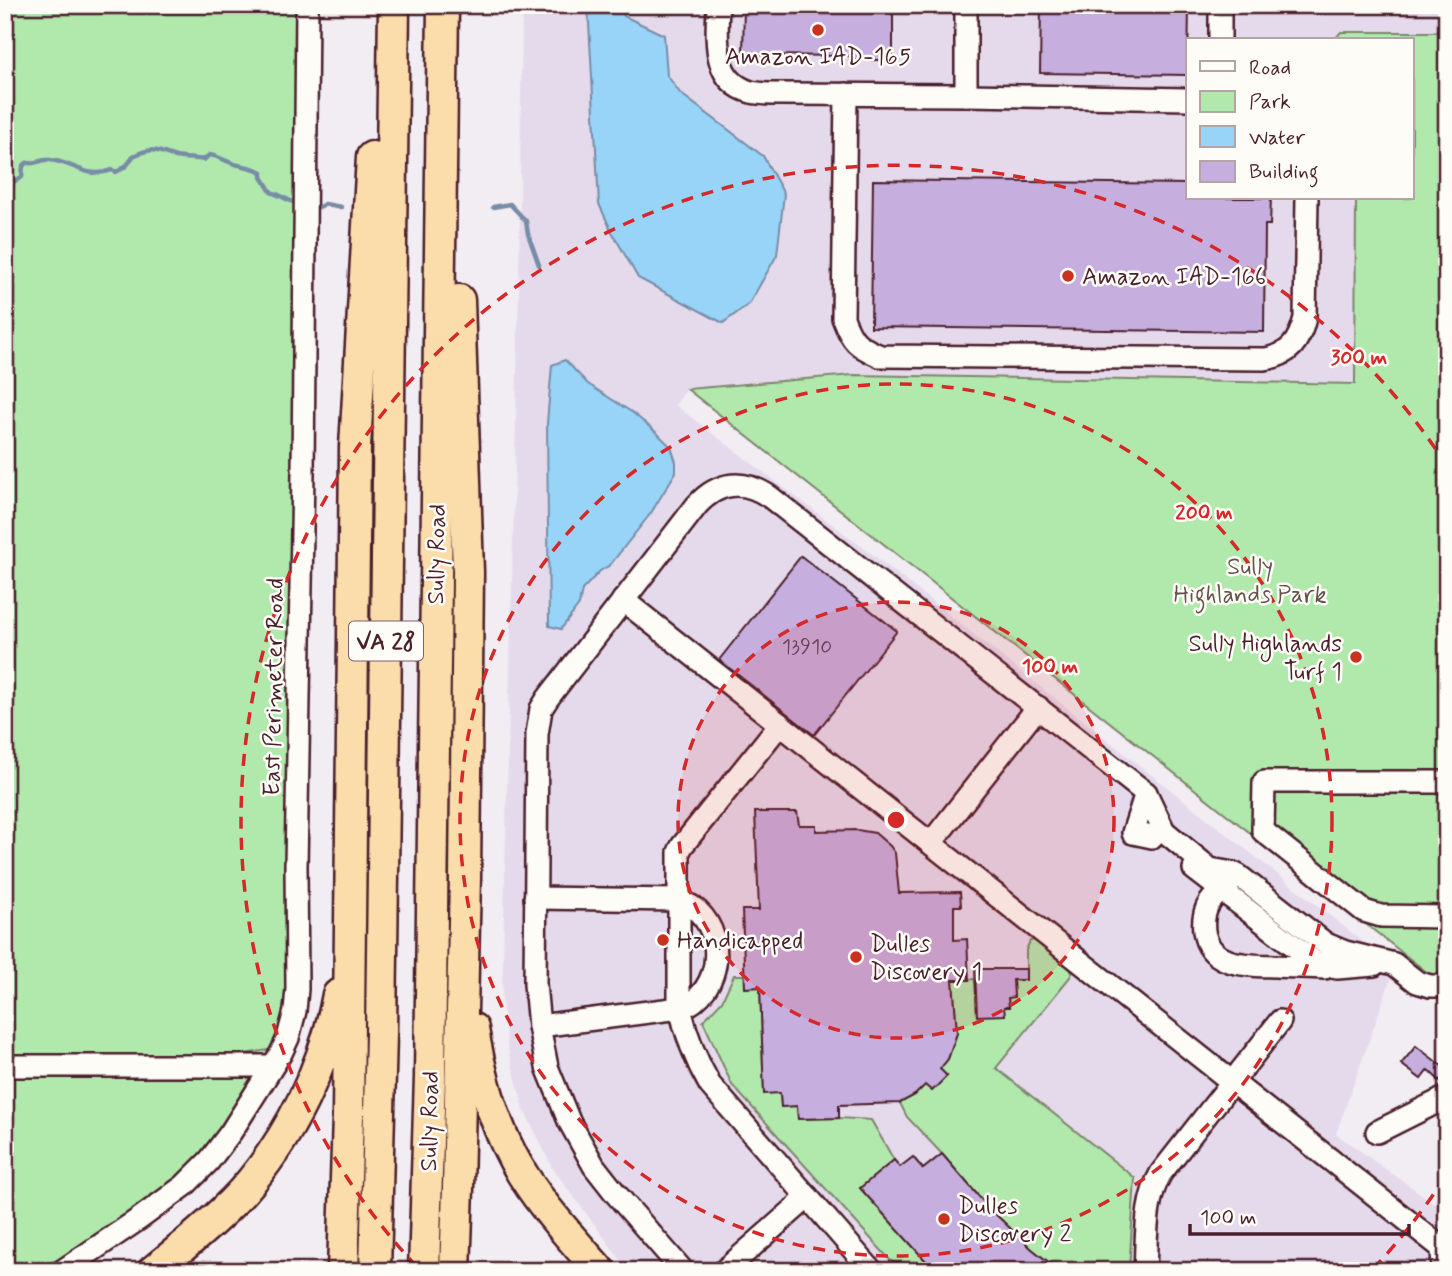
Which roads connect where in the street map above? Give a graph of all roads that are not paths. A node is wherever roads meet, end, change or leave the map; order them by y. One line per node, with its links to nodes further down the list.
1 (307, 5): 34 (lane, East Perimeter Road)
2 (443, 5): 10 (highway, Sully Road / VA 28)
3 (718, 5): 8 (lane)
4 (967, 5): 9 (lane)
5 (1220, 5): 7 (lane)
6 (393, 9): 19 (highway); 42 (highway, Sully Road / VA 28)
7 (1220, 38)
8 (846, 94): 9 (lane); 12 (lane)
9 (966, 95): 11 (lane)
10 (442, 97): 21 (highway); 43 (highway, Sully Road / VA 28)
11 (1186, 99)
12 (1307, 200)
13 (623, 600): 14 (lane); 15 (lane); 23 (lane)
14 (1038, 707): 17 (lane); 18 (lane)
15 (780, 724): 18 (lane); 24 (lane)
16 (1447, 782): 25 (lane)
17 (1146, 793): 20 (lane); 22 (lane)
18 (931, 843): 35 (lane)
19 (351, 845): 40 (highway); 41 (highway)
20 (1239, 876): 22 (lane); 26 (lane)
21 (465, 878): 44 (highway); 45 (highway)
22 (1222, 890): 26 (lane); 28 (lane)
23 (535, 898): 24 (lane); 32 (lane)
24 (678, 900): 30 (lane); 30 (lane)
25 (1447, 917)
26 (1308, 943): 27 (lane); 28 (lane)
27 (1394, 964): 28 (lane); 29 (lane)
28 (1337, 968)
29 (1447, 985)
30 (680, 1008): 32 (lane); 38 (lane)
31 (1280, 1021): 35 (lane)
32 (539, 1026): 46 (lane)
33 (5, 1066): 34 (lane)
34 (272, 1066): 39 (lane, East Perimeter Road)
35 (1232, 1082): 49 (lane); 50 (lane)
36 (1447, 1097): 37 (lane)
37 (1377, 1132)
38 (808, 1197): 47 (lane); 48 (lane)
39 (62, 1271)
40 (153, 1271)
41 (344, 1271)
42 (375, 1271)
43 (424, 1271)
44 (455, 1271)
45 (600, 1271)
46 (683, 1271)
47 (724, 1271)
48 (872, 1271)
49 (1145, 1271)
50 (1443, 1271)

